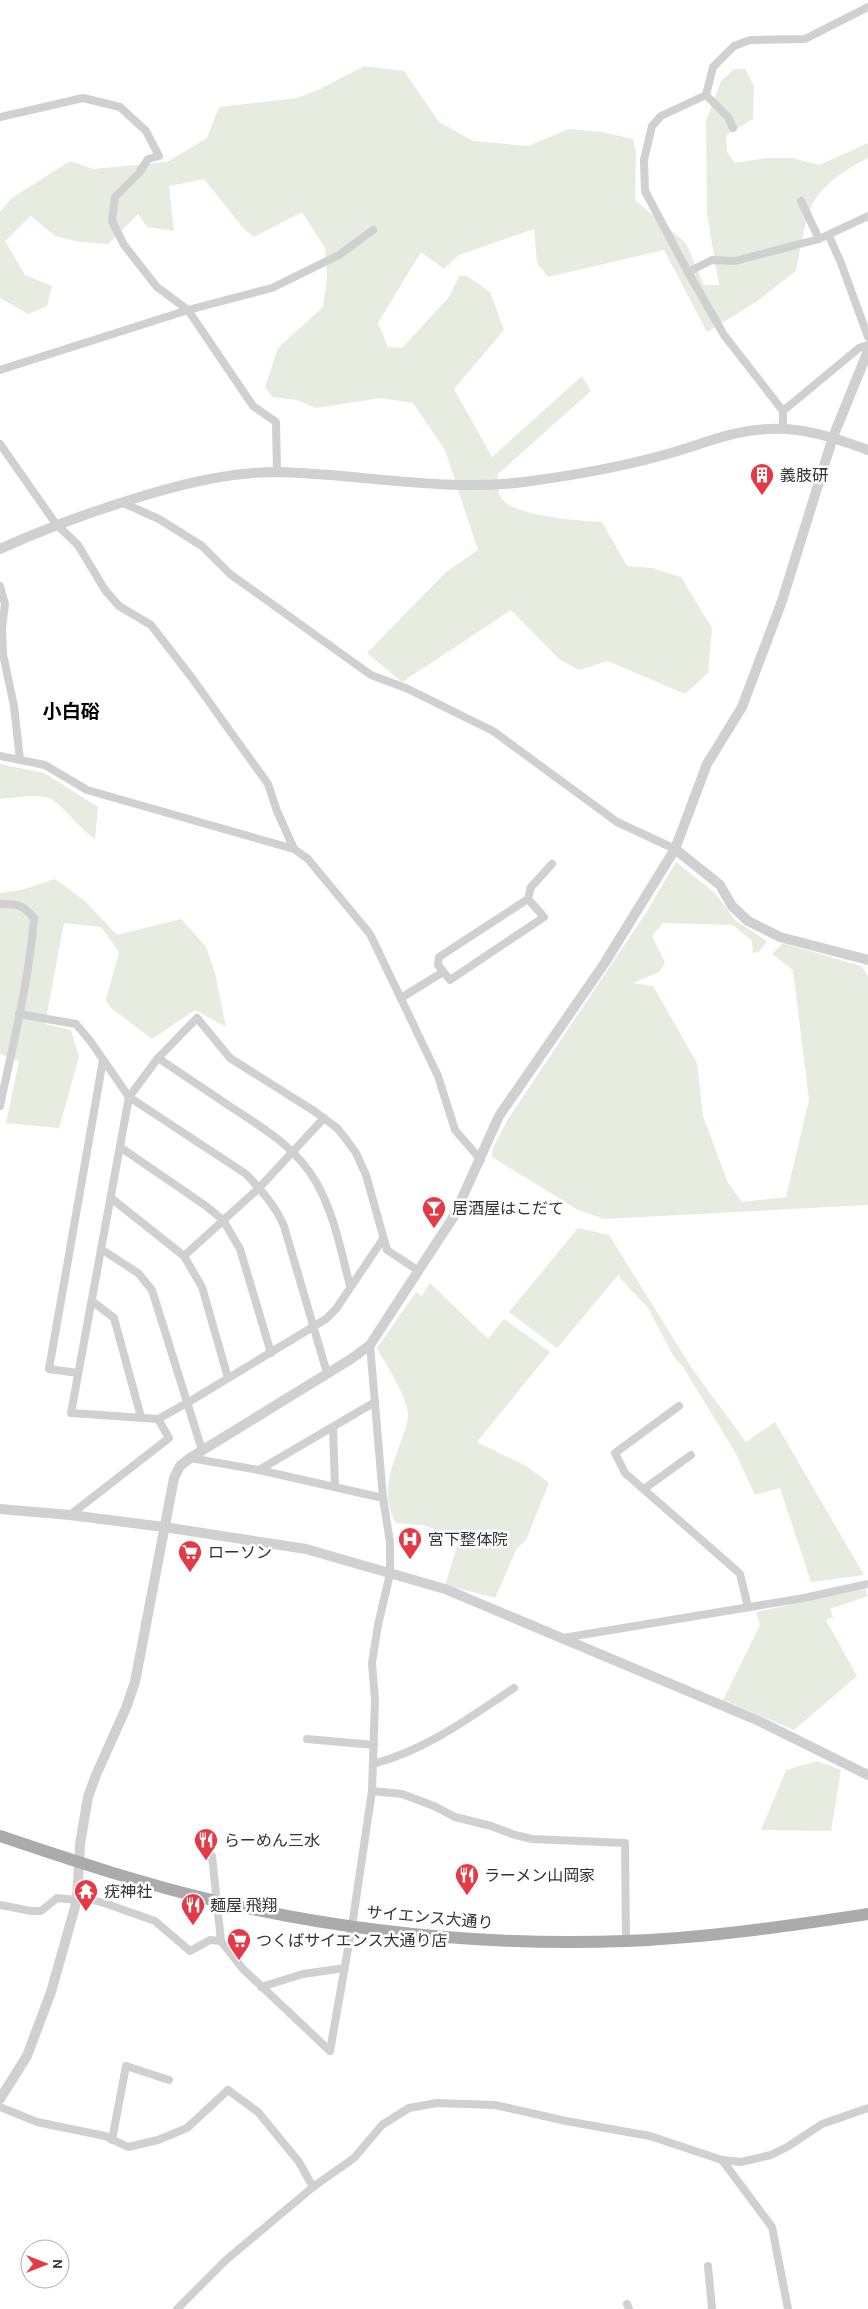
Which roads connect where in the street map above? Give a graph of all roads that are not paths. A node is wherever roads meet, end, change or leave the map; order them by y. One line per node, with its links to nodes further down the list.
1 (868, 6): 2 (street)
2 (706, 95): 4 (street); 10 (street)
3 (0, 117): 11 (street)
4 (733, 128)
5 (801, 201): 9 (street)
6 (868, 216): 8 (street)
7 (373, 230): 11 (street)
8 (829, 236): 9 (street); 12 (street)
9 (819, 239): 10 (street)
10 (688, 272): 16 (street)
11 (188, 310): 15 (street); 21 (street)
12 (868, 337)
13 (868, 345): 16 (street)
14 (868, 351): 18 (street)
15 (0, 370)
16 (783, 411): 17 (street)
17 (783, 429): 18 (street); 21 (street)
18 (833, 436): 20 (street); 29 (street)
19 (0, 444): 23 (street)
20 (868, 450)
21 (277, 472): 22 (street)
22 (121, 502): 23 (street); 29 (street)
23 (56, 524): 24 (street); 28 (street)
24 (0, 549)
25 (0, 586): 27 (street)
26 (0, 756): 27 (street)
27 (20, 760): 28 (street)
28 (294, 849): 35 (street)
29 (675, 849): 33 (street); 44 (street)
30 (552, 864): 31 (street)
31 (528, 899): 34 (street); 34 (street)
32 (0, 904): 36 (street)
33 (868, 960)
34 (443, 972): 35 (street)
35 (401, 998): 44 (street)
36 (19, 1014): 38 (street); 40 (street)
37 (158, 1058): 39 (street); 41 (street); 43 (street)
38 (103, 1060): 39 (street); 57 (street)
39 (129, 1098): 42 (street); 45 (street)
40 (0, 1106)
41 (324, 1118): 43 (street); 48 (street)
42 (120, 1147): 46 (street); 47 (street)
43 (293, 1151): 45 (street); 52 (street)
44 (481, 1160): 51 (street)
45 (259, 1188): 47 (street); 54 (street)
46 (111, 1198): 49 (street); 50 (street)
47 (223, 1220): 50 (street); 56 (street)
48 (383, 1239): 51 (street); 52 (street)
49 (102, 1249): 53 (street); 61 (street)
50 (184, 1256): 59 (street)
51 (419, 1271): 55 (street)
52 (350, 1286): 54 (street)
53 (92, 1301): 57 (street); 63 (street)
54 (313, 1328): 56 (street); 58 (street)
55 (370, 1345): 58 (street); 60 (street)
56 (271, 1353): 59 (street)
57 (78, 1373): 63 (street)
58 (327, 1373): 66 (street)
59 (228, 1378): 61 (street)
60 (375, 1402): 65 (street); 72 (street)
61 (187, 1403): 64 (street); 66 (street)
62 (679, 1406): 71 (street)
63 (141, 1417): 64 (street)
64 (158, 1418): 74 (street)
65 (333, 1427): 69 (street); 70 (street)
66 (202, 1450): 68 (street)
67 (690, 1455): 71 (street)
68 (190, 1458): 69 (street); 75 (street)
69 (259, 1470): 70 (street)
70 (335, 1487): 72 (street)
71 (644, 1489): 78 (street)
72 (383, 1498): 76 (street)
73 (0, 1509): 74 (street)
74 (70, 1515): 75 (street)
75 (164, 1527): 76 (street); 88 (street)
76 (390, 1574): 79 (street); 82 (street)
77 (868, 1584): 78 (street)
78 (748, 1607): 79 (street)
79 (563, 1638): 84 (street)
80 (514, 1688): 83 (street)
81 (306, 1739): 82 (street)
82 (374, 1745): 83 (street)
83 (373, 1764): 85 (street)
84 (868, 1775)
85 (372, 1791): 93 (street); 95 (street)
86 (0, 1836): 88 (main road, サイエンス大通り)
87 (212, 1856): 90 (street)
88 (78, 1862): 89 (street); 90 (main road, サイエンス大通り)
89 (77, 1898): 91 (street); 94 (street); 99 (street)
90 (217, 1902): 93 (main road, サイエンス大通り); 94 (street)
91 (0, 1906)
92 (868, 1914): 95 (main road, サイエンス大通り)
93 (352, 1926): 95 (main road, サイエンス大通り); 96 (street)
94 (221, 1941): 97 (street)
95 (626, 1941)
96 (345, 1968): 97 (street); 97 (street)
97 (261, 1987)
98 (169, 2080): 102 (street)
99 (0, 2099)
100 (0, 2107): 102 (street)
101 (868, 2108): 103 (street)
102 (112, 2140): 104 (street)
103 (722, 2160): 104 (street); 108 (street)
104 (313, 2187): 106 (street)
105 (708, 2266): 107 (street)
106 (177, 2309)
107 (712, 2309)
108 (788, 2309)

